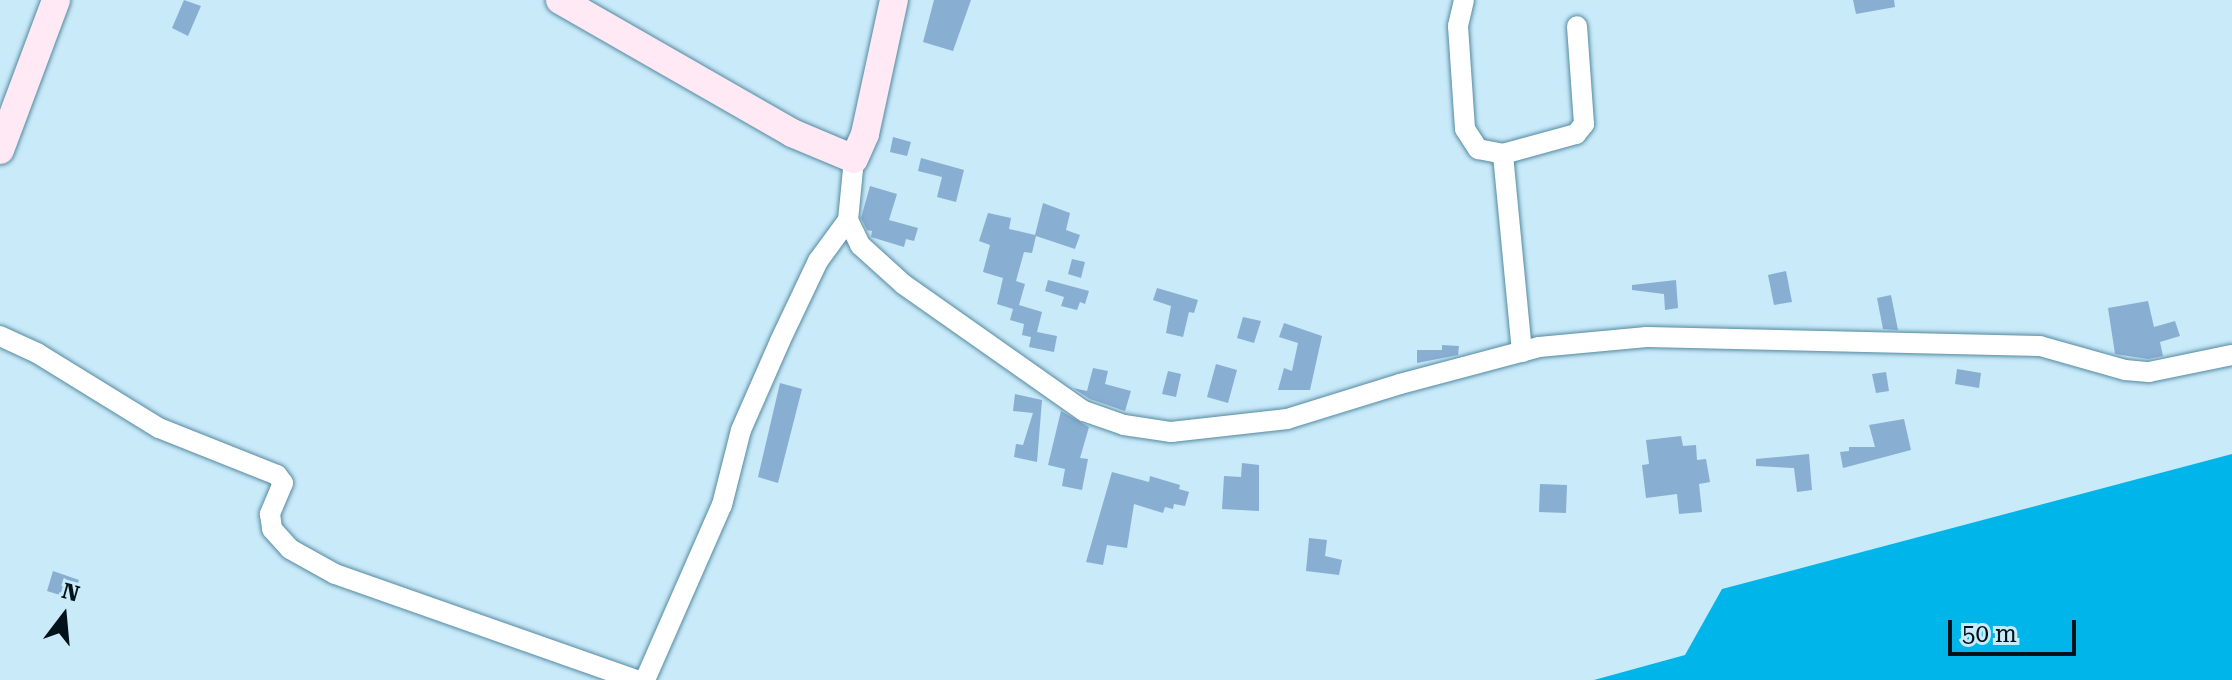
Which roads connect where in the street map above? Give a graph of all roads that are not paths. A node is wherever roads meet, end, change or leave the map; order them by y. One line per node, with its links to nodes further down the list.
1 (56, 0): 6 (main road)
2 (560, 0): 8 (main road)
3 (894, 0): 8 (main road)
4 (1464, 0): 7 (street)
5 (1577, 26): 7 (street)
6 (0, 150)
7 (1503, 154): 11 (street)
8 (854, 159): 9 (street)
9 (848, 220): 11 (street); 14 (street)
10 (0, 336): 13 (street)
11 (1522, 352): 12 (street)
12 (2232, 355)
13 (636, 680)
14 (645, 680)

